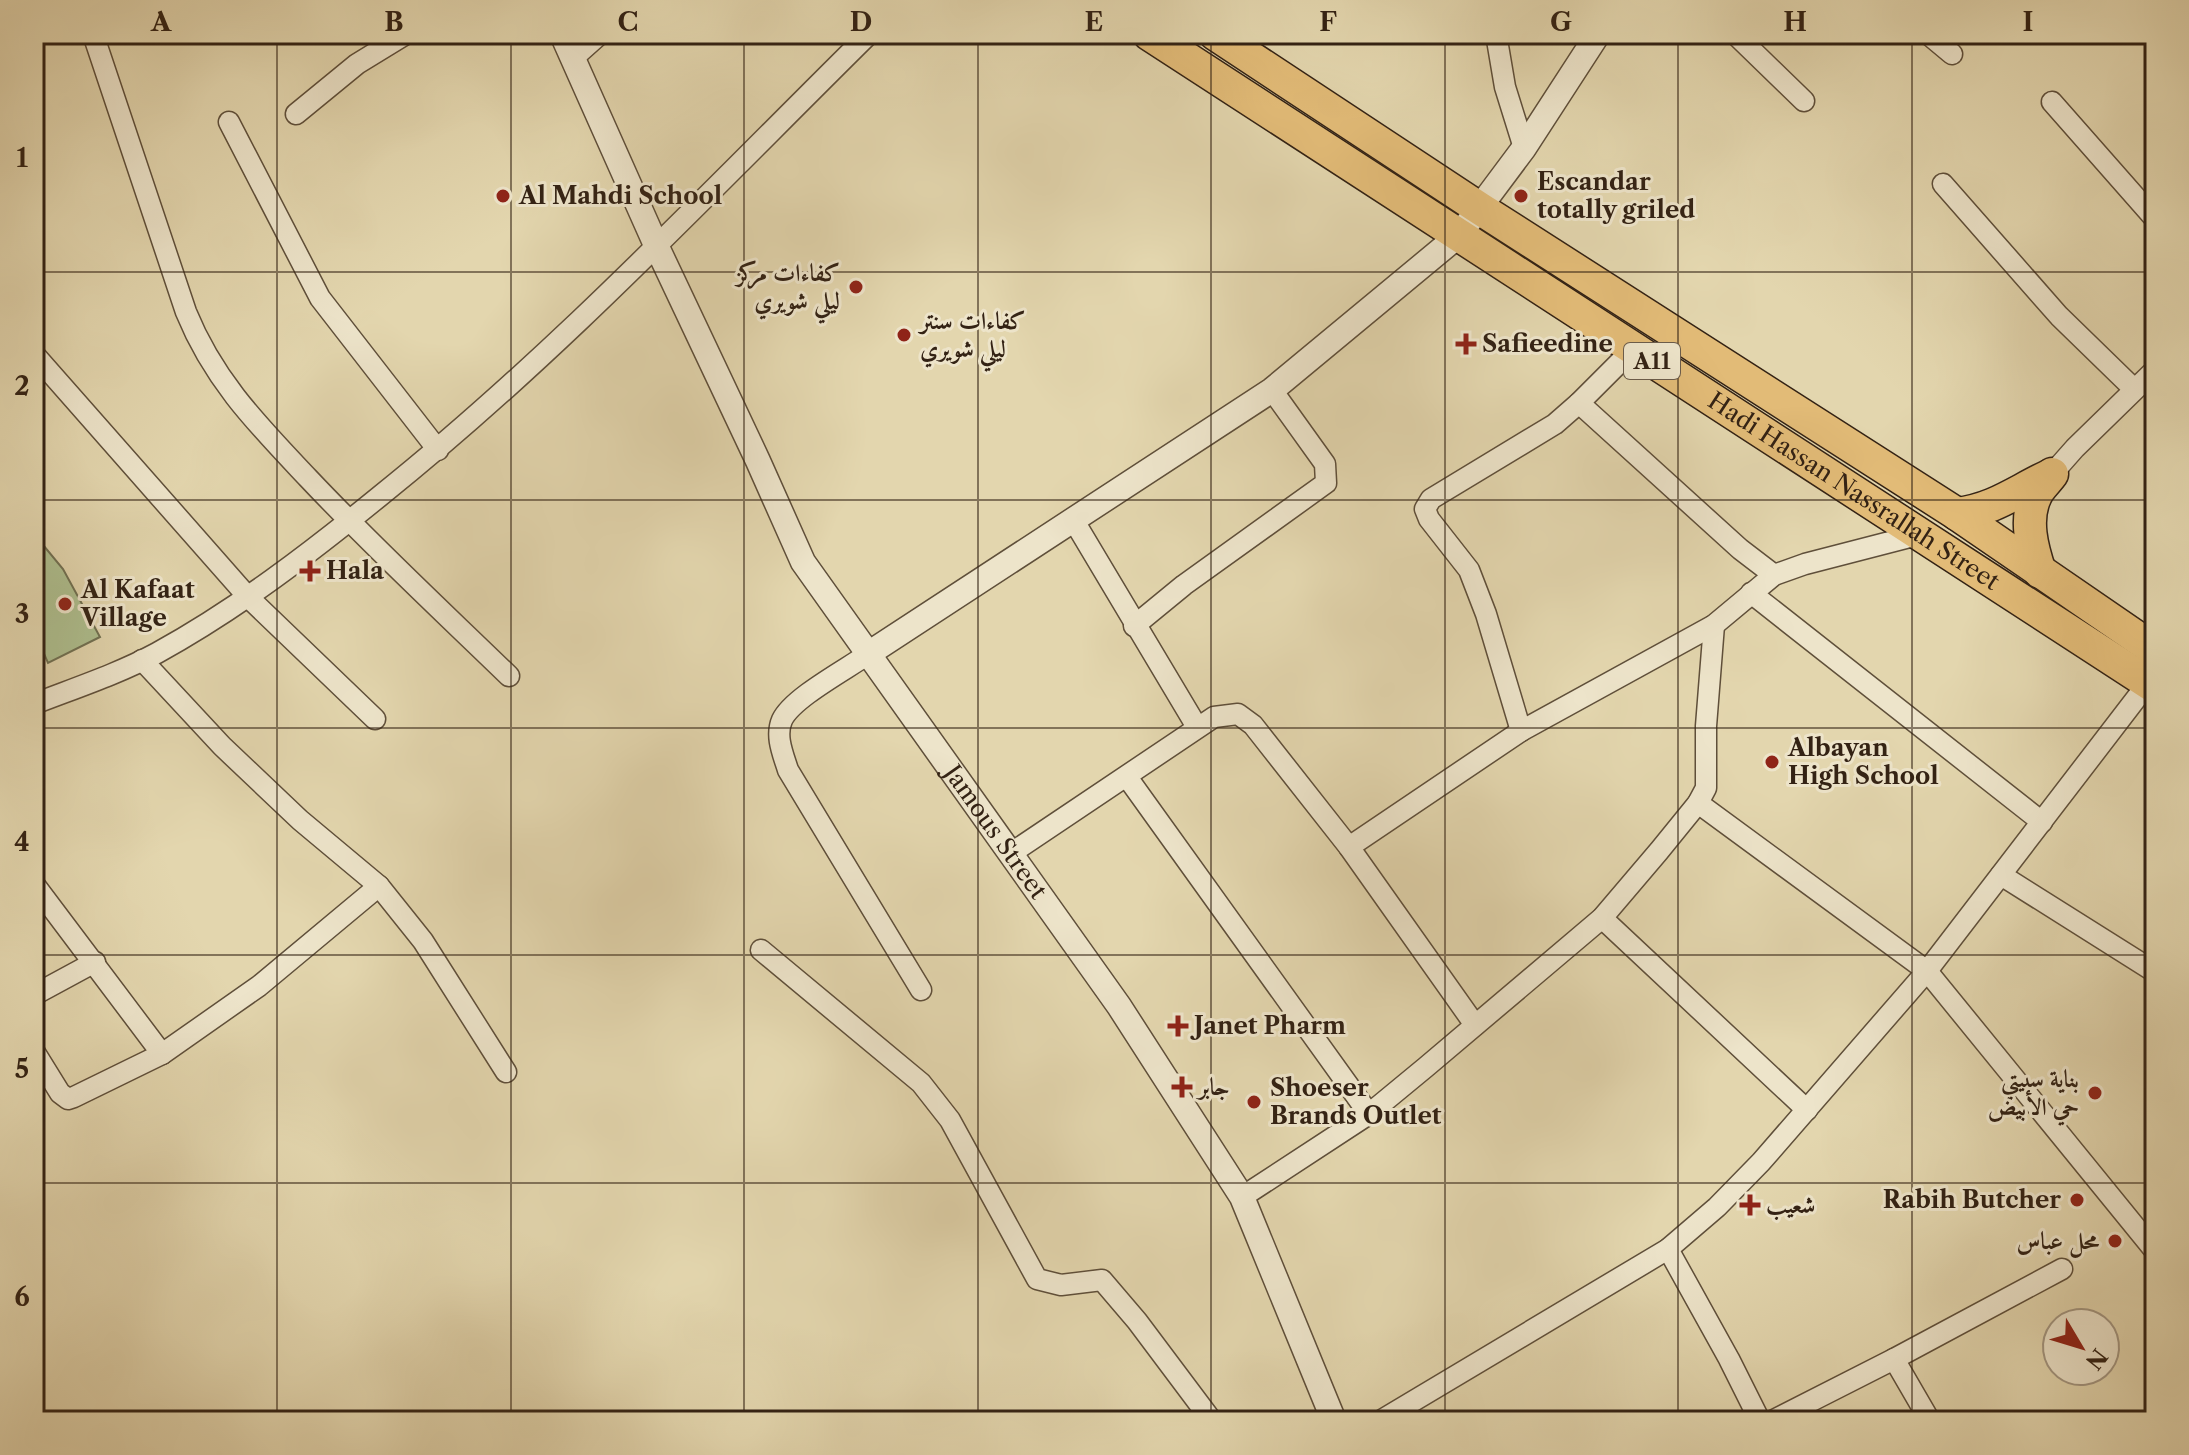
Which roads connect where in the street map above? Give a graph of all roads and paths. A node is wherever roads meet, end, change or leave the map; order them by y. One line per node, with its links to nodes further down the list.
1 (93, 34): 34 (street)
2 (406, 34): 16 (street)
3 (562, 34): 13 (street, Jamous Street)
4 (600, 34): 13 (street)
5 (869, 34): 23 (street)
6 (1149, 34): 22 (highway, Hadi Hassan Nassrallah Street / A11)
7 (1215, 34): 20 (highway, Hadi Hassan Nassrallah Street / A11)
8 (1496, 34): 18 (street)
9 (1598, 34): 18 (street)
10 (1735, 34): 14 (street)
11 (1928, 34): 12 (street)
12 (1952, 54)
13 (572, 59): 23 (street, Jamous Street)
14 (1804, 101)
15 (2052, 102): 21 (street)
16 (296, 114)
17 (229, 122): 30 (street)
18 (1524, 148): 20 (street)
19 (1943, 184): 27 (street)
20 (1479, 208): 22 (street); 32 (highway, Hadi Hassan Nassrallah Street / A11)
21 (2155, 219)
22 (1459, 235): 24 (highway, Hadi Hassan Nassrallah Street / A11); 28 (street)
23 (656, 245): 30 (street); 43 (street, Jamous Street)
24 (1633, 349): 29 (street); 35 (highway, Hadi Hassan Nassrallah Street / A11)
25 (34, 354): 39 (street)
26 (2155, 370): 27 (street)
27 (2134, 389): 31 (street)
28 (1272, 390): 33 (street); 41 (street)
29 (1579, 403): 37 (street); 50 (street)
30 (438, 450): 34 (street)
31 (2052, 474): 32 (highway); 36 (highway)
32 (1957, 514): 36 (highway, Hadi Hassan Nassrallah Street / A11)
33 (1074, 521): 41 (street); 43 (street)
34 (349, 522): 39 (street); 45 (street)
35 (1921, 534): 37 (street); 46 (highway, Hadi Hassan Nassrallah Street / A11)
36 (2040, 572): 42 (highway, Hadi Hassan Nassrallah Street / A11)
37 (1774, 575): 38 (street)
38 (1751, 593): 40 (street); 53 (street)
39 (248, 597): 44 (street); 48 (street)
40 (1714, 625): 50 (street); 52 (street)
41 (1134, 626): 49 (street)
42 (2155, 650)
43 (868, 654): 55 (street, Jamous Street); 64 (street)
44 (142, 660): 47 (street); 58 (street)
45 (509, 676)
46 (2152, 685): 53 (street)
47 (34, 704)
48 (375, 719)
49 (1197, 727): 51 (street); 54 (street)
50 (1521, 731): 54 (street)
51 (1127, 777): 55 (street); 71 (street)
52 (1698, 803): 59 (street); 62 (street)
53 (2042, 822): 56 (street)
54 (1349, 847): 66 (street)
55 (1010, 854): 72 (street, Jamous Street)
56 (2001, 875): 62 (street); 63 (street)
57 (34, 884): 61 (street)
58 (379, 886): 68 (street); 69 (street)
59 (1602, 918): 66 (street); 70 (street)
60 (761, 950): 77 (street)
61 (95, 962): 65 (street); 68 (street)
62 (1927, 971): 70 (street); 73 (street)
63 (2155, 972)
64 (921, 990)
65 (34, 995)
66 (1475, 1025): 71 (street)
67 (34, 1051): 68 (street)
68 (162, 1054)
69 (506, 1072)
70 (1807, 1110): 74 (street)
71 (1369, 1114): 72 (street)
72 (1242, 1197): 78 (street, Jamous Street)
73 (2153, 1243)
74 (1668, 1249): 79 (street); 80 (street)
75 (2062, 1269): 76 (street)
76 (1894, 1359): 81 (street); 82 (street)
77 (1212, 1421)
78 (1334, 1421)
79 (1380, 1421)
80 (1760, 1421)
81 (1772, 1421)
82 (1930, 1421)

